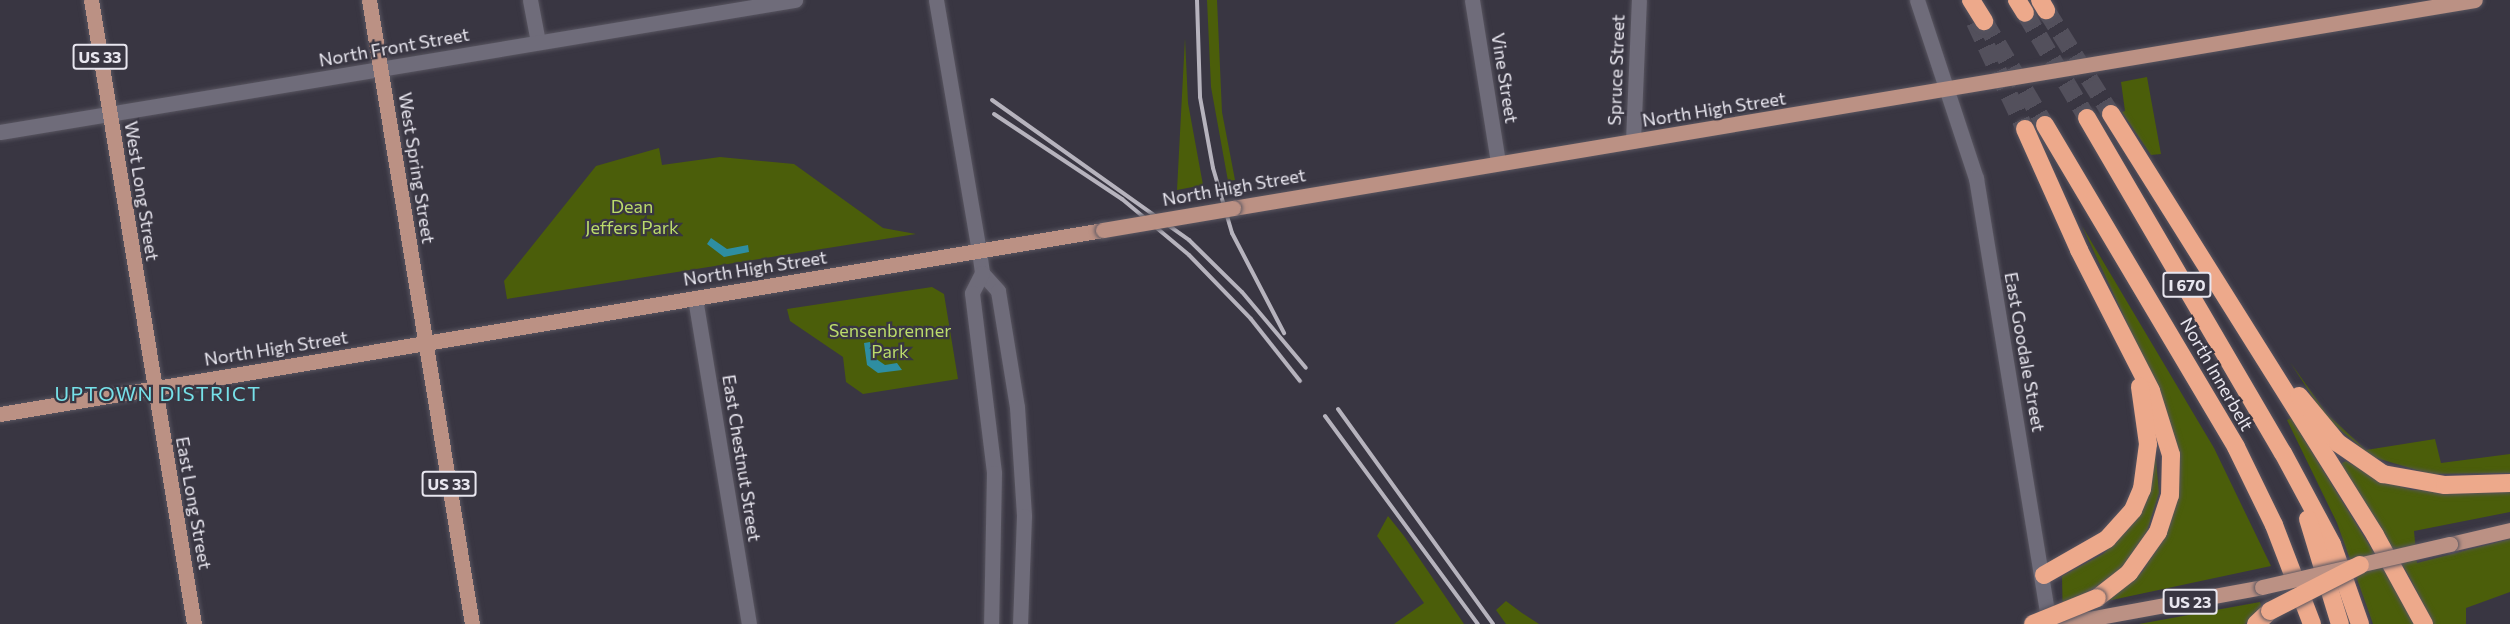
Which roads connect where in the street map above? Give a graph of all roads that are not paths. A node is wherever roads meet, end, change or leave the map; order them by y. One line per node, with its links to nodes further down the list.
1 (91, 0): 16 (main road, West Long Street / US 33)
2 (369, 0): 13 (main road, West Spring Street / US 33)
3 (530, 0): 12 (street)
4 (795, 0): 12 (street, North Front Street)
5 (936, 0): 23 (street)
6 (1472, 0): 22 (street, Vine Street)
7 (1639, 0): 21 (street, Spruce Street)
8 (1917, 0): 14 (street, East Goodale Street)
9 (1965, 0): 10 (highway)
10 (1971, 0)
11 (2475, 0): 14 (main road, North High Street)
12 (538, 42): 13 (street, North Front Street)
13 (380, 69): 16 (street, North Front Street); 27 (main road, West Spring Street / US 33)
14 (1948, 90): 21 (main road, North High Street); 35 (street, East Goodale Street)
15 (2111, 114): 25 (highway)
16 (110, 115): 20 (street, North Front Street); 29 (main road, West Long Street / US 33)
17 (2087, 118): 31 (highway, North Innerbelt / I 670)
18 (2045, 125): 45 (highway, North Innerbelt / I 670)
19 (2025, 129): 28 (highway)
20 (0, 132)
21 (1633, 141): 22 (main road, North High Street)
22 (1498, 163): 23 (main road, North High Street, bridge)
23 (979, 250): 24 (street); 26 (main road, North High Street)
24 (982, 273): 39 (street); 40 (street)
25 (2219, 284): 32 (highway); 48 (highway)
26 (695, 298): 27 (main road, North High Street); 38 (street, East Chestnut Street)
27 (426, 343): 29 (main road, North High Street); 37 (main road, US 33)
28 (2127, 349): 35 (highway); 41 (highway, bridge)
29 (155, 388): 30 (main road, North High Street); 36 (main road, East Long Street / US 33)
30 (0, 414)
31 (2283, 453): 46 (highway, North Innerbelt); 47 (highway, North Innerbelt / I 670)
32 (2510, 483)
33 (2510, 530): 34 (main road, US 23, bridge)
34 (2360, 566): 43 (main road, US 23, bridge); 44 (highway, bridge)
35 (2044, 575): 42 (street, East Goodale Street)
36 (194, 624)
37 (472, 624)
38 (749, 624)
39 (991, 624)
40 (1020, 624)
41 (2033, 624)
42 (2049, 624)
43 (2061, 624)
44 (2256, 624)
45 (2312, 624)
46 (2340, 624)
47 (2360, 624)
48 (2424, 624)

